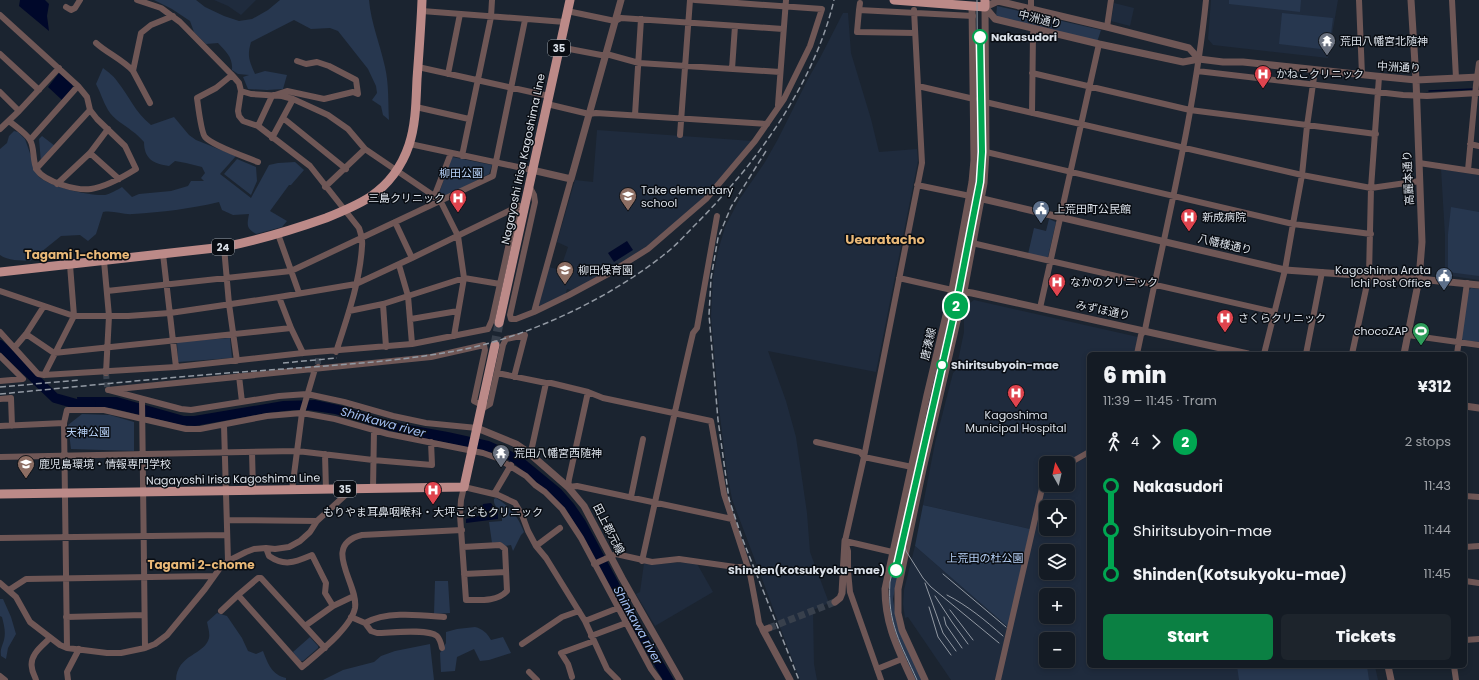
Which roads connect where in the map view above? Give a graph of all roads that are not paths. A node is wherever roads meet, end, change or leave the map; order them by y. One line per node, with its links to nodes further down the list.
1 (80, 0): 21 (street)
2 (136, 0): 30 (street)
3 (422, 0): 25 (main road, 24)
4 (492, 0): 32 (street)
5 (570, 0): 27 (main road, Nagayoshi Irisa Kagoshima Line / 35)
6 (621, 0): 35 (street)
7 (690, 0): 37 (street)
8 (695, 0): 17 (street)
9 (818, 0): 22 (street)
10 (894, 0): 19 (main road)
11 (1031, 0): 23 (street)
12 (1111, 0): 39 (street)
13 (1206, 0): 48 (street)
14 (1360, 0): 63 (street)
15 (1411, 0): 68 (street, 高麗本通り)
16 (1452, 0): 66 (street)
17 (786, 3): 22 (street); 41 (street)
18 (860, 3): 24 (street)
19 (973, 3): 20 (main road); 31 (street, 唐湊線)
20 (985, 3): 23 (street, 中洲通り); 40 (street, 中洲通り); 84 (street, 唐湊線)
21 (66, 7)
22 (818, 8): 86 (street)
23 (1031, 8): 39 (street, 中洲通り)
24 (859, 10): 26 (street); 42 (street)
25 (422, 11): 28 (street); 53 (main road, 24)
26 (914, 11): 31 (street); 42 (street)
27 (567, 12): 35 (street); 36 (main road, Nagayoshi Irisa Kagoshima Line / 35)
28 (460, 14): 32 (street); 61 (street)
29 (0, 15): 54 (street)
30 (172, 16): 57 (street); 62 (street)
31 (973, 16): 82 (street, 唐湊線)
32 (491, 17): 34 (street); 67 (street)
33 (641, 19): 35 (street); 37 (street); 50 (street)
34 (525, 20): 36 (street); 73 (street)
35 (614, 21): 47 (street)
36 (565, 22): 45 (main road, Nagayoshi Irisa Kagoshima Line / 35)
37 (688, 23): 38 (street); 52 (street)
38 (735, 26): 41 (street); 55 (street)
39 (1107, 27): 48 (street, 中洲通り)
40 (1034, 28): 44 (street, 中洲通り); 60 (street)
41 (783, 29): 59 (street)
42 (915, 33): 71 (street)
43 (96, 43): 57 (street)
44 (1099, 44): 48 (street, 中洲通り); 72 (street)
45 (559, 47): 47 (street); 83 (main road, Nagayoshi Irisa Kagoshima Line / 35)
46 (0, 54): 74 (street)
47 (606, 55): 50 (street); 92 (street)
48 (1199, 59): 56 (street, 中洲通り); 58 (street)
49 (297, 61): 79 (street)
50 (638, 63): 52 (street); 93 (street)
51 (1479, 63): 65 (street)
52 (685, 66): 55 (street); 96 (street)
53 (418, 67): 61 (street); 87 (main road, 24)
54 (59, 68): 70 (street); 74 (street)
55 (732, 69): 59 (street)
56 (1315, 70): 63 (street, 中洲通り); 69 (street)
57 (133, 71): 85 (street)
58 (1197, 71): 69 (street); 89 (street)
59 (780, 72): 86 (street)
60 (1032, 73): 72 (street); 91 (street)
61 (448, 74): 67 (street)
62 (232, 75): 75 (street); 118 (street)
63 (1362, 75): 64 (street, 中洲通り)
64 (1379, 77): 68 (street, 中洲通り); 78 (street)
65 (1478, 77): 66 (street, 中洲通り); 76 (street)
66 (1456, 78): 68 (street, 中洲通り)
67 (478, 80): 73 (street); 95 (street)
68 (1416, 80): 80 (street, 高麗本通り)
69 (1313, 84): 78 (street); 102 (street)
70 (78, 86): 88 (street); 108 (street)
71 (918, 86): 82 (street); 133 (street)
72 (1090, 87): 89 (street); 100 (street)
73 (510, 88): 83 (street); 119 (street)
74 (39, 90): 90 (street)
75 (241, 91): 79 (street); 101 (street)
76 (1476, 91): 80 (street); 98 (street)
77 (0, 92): 90 (street)
78 (1378, 92): 80 (street); 105 (street)
79 (272, 96): 81 (street); 101 (street)
80 (1416, 96): 120 (street, 高麗本通り)
81 (293, 99): 94 (street); 113 (street)
82 (974, 99): 138 (street, 唐湊線)
83 (548, 100): 92 (street); 124 (main road, Nagayoshi Irisa Kagoshima Line / 35)
84 (985, 102): 91 (street); 114 (street, 唐湊線)
85 (150, 103)
86 (778, 105): 99 (street)
87 (416, 107): 95 (street); 109 (main road, 24)
88 (90, 110): 104 (street); 121 (street)
89 (1190, 110): 102 (street); 112 (street)
90 (19, 111): 97 (street)
91 (1032, 113): 100 (street)
92 (589, 114): 93 (street); 130 (street)
93 (635, 115): 96 (street)
94 (283, 118): 107 (street); 122 (street)
95 (469, 118): 117 (street)
96 (681, 118): 99 (street); 106 (street)
97 (9, 121): 103 (street); 108 (street)
98 (1476, 121): 110 (street)
99 (767, 124): 189 (street)
100 (1082, 124): 112 (street); 126 (street)
101 (258, 126): 107 (street)
102 (1307, 126): 105 (street); 128 (street)
103 (0, 129)
104 (108, 129): 115 (street); 129 (street)
105 (1376, 134): 136 (street)
106 (680, 135)
107 (272, 138): 135 (street)
108 (30, 140): 121 (street)
109 (410, 144): 116 (street); 123 (main road, 24)
110 (1470, 144): 111 (street); 125 (street)
111 (1479, 146)
112 (1183, 147): 128 (street); 137 (street)
113 (365, 149): 122 (street); 123 (street)
114 (986, 152): 126 (street); 140 (street, 唐湊線)
115 (90, 153): 129 (street); 132 (street)
116 (451, 153): 117 (street); 139 (street)
117 (462, 156): 119 (street)
118 (258, 162)
119 (496, 163): 124 (street); 139 (street)
120 (1419, 163): 125 (street); 131 (street, 高麗本通り)
121 (36, 169): 132 (street)
122 (346, 169): 135 (street)
123 (397, 170): 139 (street); 143 (main road, 24)
124 (532, 170): 130 (street); 134 (main road, Nagayoshi Irisa Kagoshima Line / 35)
125 (1468, 170): 127 (street)
126 (1072, 172): 137 (street); 145 (street)
127 (1479, 172)
128 (1302, 175): 136 (street); 147 (street)
129 (119, 179): 132 (street)
130 (571, 179): 189 (street)
131 (1420, 181): 136 (street); 169 (street, 高麗本通り)
132 (57, 184)
133 (917, 185): 138 (street); 168 (street)
134 (529, 186): 141 (main road, Nagayoshi Irisa Kagoshima Line / 35); 189 (street)
135 (325, 188): 143 (street)
136 (1371, 188): 149 (street)
137 (1173, 195): 147 (street); 152 (street)
138 (970, 196): 140 (street, 八幡様通り); 176 (street, 唐湊線)
139 (437, 198): 146 (street); 150 (street)
140 (981, 198): 145 (street, 八幡様通り); 153 (street, 唐湊線)
141 (526, 203): 142 (street); 195 (main road, Nagayoshi Irisa Kagoshima Line / 35)
142 (517, 207): 150 (street); 172 (street)
143 (345, 210): 148 (main road, 24); 151 (street)
144 (717, 216): 241 (street)
145 (1061, 217): 152 (street, 八幡様通り); 158 (street)
146 (395, 222): 151 (street); 156 (street)
147 (1293, 224): 149 (street); 161 (street)
148 (278, 234): 154 (main road, 24); 162 (street)
149 (1371, 234): 165 (street)
150 (458, 236): 156 (street); 167 (street)
151 (362, 238): 162 (street); 171 (street)
152 (1163, 241): 161 (street, 八幡様通り); 173 (street)
153 (972, 243): 158 (street); 179 (street, 唐湊線)
154 (224, 247): 155 (main road, 24); 166 (street)
155 (163, 254): 157 (main road, 24); 175 (street)
156 (412, 258): 160 (street)
157 (104, 261): 159 (main road, 24); 178 (street)
158 (1051, 261): 173 (street); 186 (street)
159 (70, 265): 163 (main road, 24); 192 (street)
160 (399, 265): 171 (street); 181 (street)
161 (1285, 270): 164 (street, 八幡様通り); 190 (street)
162 (291, 271): 166 (street); 180 (street)
163 (0, 272)
164 (1322, 272): 165 (street, 八幡様通り); 215 (street)
165 (1369, 275): 169 (street, 八幡様通り); 216 (street)
166 (226, 278): 175 (street); 183 (street)
167 (464, 278): 172 (street); 181 (street); 188 (street)
168 (899, 278): 176 (street); 262 (street)
169 (1419, 279): 170 (street, 八幡様通り); 201 (street, 高麗本通り)
170 (1467, 283): 174 (street, 八幡様通り); 204 (street)
171 (356, 284): 180 (street); 187 (street)
172 (500, 284): 202 (street)
173 (1154, 284): 190 (street); 197 (street)
174 (1479, 285)
175 (166, 286): 178 (street); 191 (street)
176 (952, 290): 179 (street, みずほ通り); 266 (street, 唐湊線)
177 (0, 291): 185 (street)
178 (107, 291): 193 (street)
179 (964, 291): 186 (street, みずほ通り); 300 (street, 唐湊線)
180 (299, 293): 182 (street)
181 (408, 296): 184 (street); 194 (street)
182 (279, 297): 183 (street); 196 (street)
183 (229, 304): 191 (street); 199 (street)
184 (383, 304): 187 (street); 210 (street)
185 (44, 306): 192 (street); 200 (street)
186 (1040, 308): 197 (street, みずほ通り)
187 (349, 311): 211 (street)
188 (458, 311): 194 (street); 202 (street)
189 (534, 312)
190 (1274, 312): 214 (street)
191 (170, 313): 193 (street); 203 (street)
192 (74, 316): 193 (street); 219 (street)
193 (108, 316): 209 (street)
194 (411, 319): 205 (street)
195 (500, 323)
196 (291, 328): 199 (street); 220 (street)
197 (1145, 330): 212 (street); 213 (street, みずほ通り)
198 (0, 332): 208 (street)
199 (233, 333): 203 (street); 222 (street)
200 (26, 334): 208 (street); 219 (street)
201 (1408, 335): 204 (street); 217 (street, 高麗本通り)
202 (454, 336): 205 (street)
203 (173, 341): 209 (street); 223 (street)
204 (1458, 342): 207 (street); 218 (street)
205 (412, 344): 210 (street)
206 (495, 345): 238 (main road)
207 (1479, 345)
208 (15, 347): 227 (street)
209 (108, 347): 219 (street); 225 (street)
210 (386, 347): 211 (street)
211 (336, 352): 220 (street)
212 (1137, 352)
213 (1239, 352)
214 (1264, 352)
215 (1306, 352)
216 (1352, 352)
217 (1404, 352)
218 (1457, 352)
219 (54, 353): 227 (street)
220 (303, 353): 222 (street)
221 (0, 356): 230 (street)
222 (237, 361): 223 (street)
223 (176, 367): 225 (street)
224 (317, 368): 228 (street); 233 (street); 238 (street)
225 (106, 372): 227 (street)
226 (498, 373): 229 (street); 229 (street); 238 (street)
227 (44, 376)
228 (238, 376): 235 (street); 236 (street)
229 (514, 377): 231 (street)
230 (0, 381)
231 (546, 383): 232 (street); 256 (street)
232 (588, 392): 241 (street); 268 (street)
233 (307, 394): 236 (street); 240 (street); 247 (street)
234 (0, 399): 246 (street)
235 (142, 399): 236 (street); 242 (street)
236 (242, 402)
237 (1467, 406): 239 (street)
238 (481, 407): 247 (main road)
239 (1479, 408)
240 (302, 413): 244 (street); 248 (street); 252 (street)
241 (674, 414): 283 (street); 284 (street)
242 (142, 418): 243 (street); 244 (street); 258 (street)
243 (64, 423): 246 (street); 260 (street)
244 (224, 425): 254 (street)
245 (0, 426): 246 (street)
246 (12, 426)
247 (477, 428): 253 (main road); 256 (street, 田上郡元線)
248 (374, 430): 250 (street); 263 (street)
249 (643, 440): 281 (street)
250 (431, 442): 253 (street); 263 (street)
251 (816, 442): 262 (street)
252 (297, 450): 255 (street); 259 (street); 272 (street)
253 (472, 451): 265 (street); 267 (main road)
254 (225, 452): 255 (street); 258 (street); 274 (street)
255 (252, 452): 271 (street)
256 (529, 453): 268 (street, 田上郡元線)
257 (1087, 453): 264 (street)
258 (142, 454): 260 (street); 276 (street)
259 (326, 454): 263 (street); 273 (street)
260 (65, 455): 261 (street); 278 (street)
261 (0, 457)
262 (864, 457): 266 (street); 293 (street)
263 (373, 460): 270 (street)
264 (1075, 460)
265 (511, 465): 279 (street); 304 (street)
266 (912, 467): 299 (street, 唐湊線)
267 (464, 487): 270 (main road, Nagayoshi Irisa Kagoshima Line / 35); 279 (street); 288 (street)
268 (568, 487): 281 (street); 301 (street, 田上郡元線)
269 (352, 489): 270 (main road, Nagayoshi Irisa Kagoshima Line / 35); 273 (main road, Nagayoshi Irisa Kagoshima Line / 35); 286 (street)
270 (373, 489)
271 (253, 490): 272 (main road, Nagayoshi Irisa Kagoshima Line / 35); 274 (main road, Nagayoshi Irisa Kagoshima Line / 35)
272 (292, 490): 273 (main road, Nagayoshi Irisa Kagoshima Line / 35)
273 (326, 490)
274 (226, 491): 276 (main road, Nagayoshi Irisa Kagoshima Line / 35); 285 (street)
275 (1041, 492): 359 (street)
276 (143, 493): 278 (main road, Nagayoshi Irisa Kagoshima Line / 35); 290 (street)
277 (0, 494): 278 (main road, Nagayoshi Irisa Kagoshima Line / 35)
278 (65, 494): 291 (street)
279 (494, 494): 294 (street)
280 (1467, 496): 282 (street)
281 (631, 497): 283 (street)
282 (1479, 497)
283 (655, 502): 284 (street); 303 (street)
284 (732, 519): 305 (street)
285 (227, 520): 286 (street); 289 (street)
286 (317, 521): 298 (street)
287 (560, 528): 294 (street)
288 (462, 530): 296 (street); 316 (street)
289 (227, 535): 290 (street); 302 (street)
290 (143, 536): 291 (street); 308 (street)
291 (66, 537): 292 (street); 310 (street)
292 (0, 538)
293 (845, 540): 299 (street); 317 (street); 344 (street)
294 (536, 546): 321 (street)
295 (1479, 546): 297 (street)
296 (462, 547): 306 (street); 307 (street)
297 (1467, 547)
298 (266, 548): 302 (street); 318 (street)
299 (892, 553): 300 (street); 341 (street, 唐湊線)
300 (905, 555): 358 (street, 唐湊線)
301 (610, 556): 303 (street); 304 (street); 354 (street, 田上郡元線)
302 (228, 561): 309 (street)
303 (642, 561): 305 (street)
304 (594, 564): 319 (street)
305 (748, 567): 330 (street)
306 (506, 572): 307 (street); 307 (street)
307 (464, 574)
308 (144, 576): 309 (street); 310 (street); 322 (street)
309 (213, 576): 337 (street)
310 (66, 578): 314 (street); 323 (street)
311 (1467, 581): 313 (street)
312 (0, 583): 314 (street)
313 (1479, 583)
314 (9, 590): 331 (street)
315 (238, 595): 320 (street); 329 (street); 338 (street)
316 (354, 596): 318 (street); 324 (street)
317 (835, 602)
318 (334, 606): 329 (street)
319 (618, 608): 326 (street); 328 (street)
320 (221, 611)
321 (579, 611): 326 (street); 335 (street)
322 (144, 615): 323 (street); 337 (street)
323 (66, 617): 336 (street)
324 (351, 617): 327 (street); 338 (street)
325 (444, 617): 327 (street)
326 (586, 621): 332 (street)
327 (365, 623): 339 (street)
328 (626, 623): 332 (street); 353 (street)
329 (305, 626): 338 (street)
330 (766, 629): 355 (street)
331 (50, 638): 336 (street); 349 (street)
332 (592, 638): 347 (street); 352 (street)
333 (1479, 639): 334 (street)
334 (1467, 640)
335 (522, 644)
336 (67, 648): 340 (street)
337 (145, 648): 340 (street)
338 (325, 648)
339 (442, 648)
340 (79, 649): 350 (street)
341 (902, 659): 344 (street); 357 (street, 唐湊線)
342 (1388, 668): 360 (street)
343 (1454, 668): 361 (street)
344 (877, 669): 356 (street)
345 (529, 672): 351 (street)
346 (0, 676): 348 (street)
347 (572, 676)
348 (6, 680)
349 (36, 680)
350 (68, 680)
351 (537, 680)
352 (618, 680)
353 (659, 680)
354 (680, 680)
355 (790, 680)
356 (881, 680)
357 (912, 680)
358 (925, 680)
359 (998, 680)
360 (1391, 680)
361 (1456, 680)

